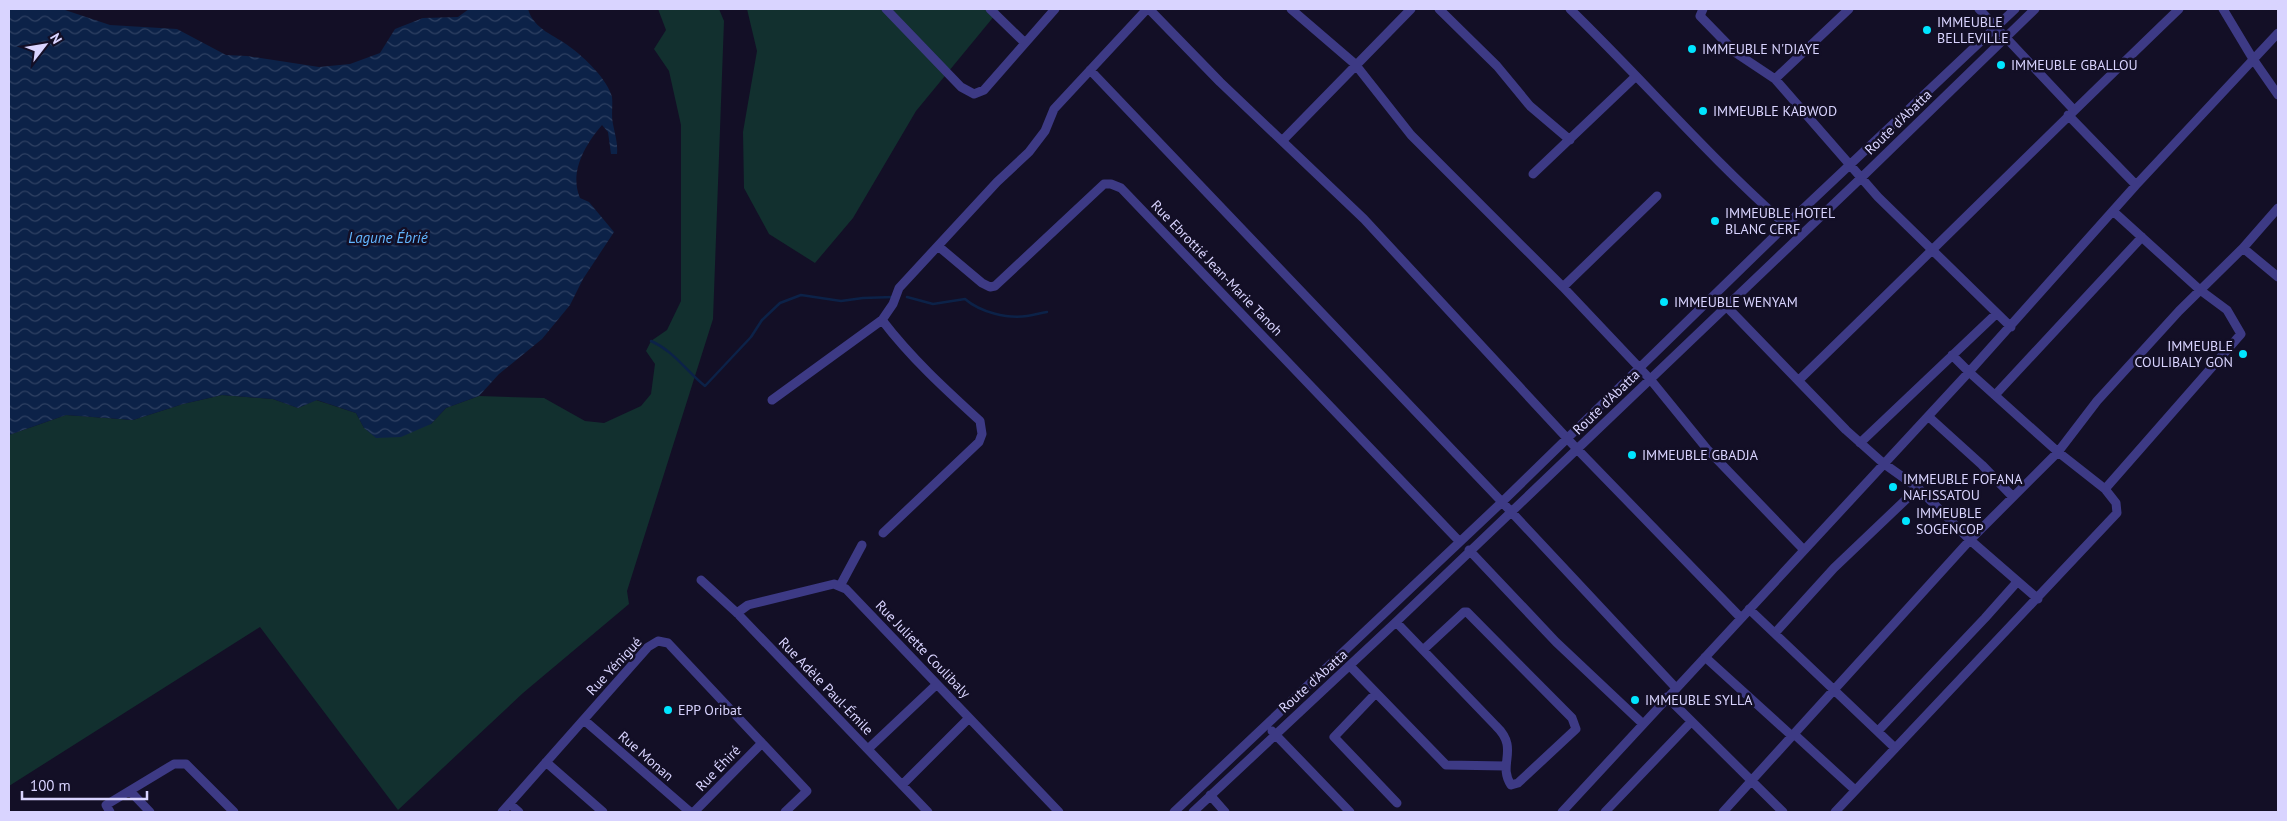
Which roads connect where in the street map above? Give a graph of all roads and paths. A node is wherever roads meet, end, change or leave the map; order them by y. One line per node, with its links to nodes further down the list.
1 (886, 9): 19 (street)
2 (990, 9): 19 (street)
3 (1055, 9): 19 (street)
4 (1148, 9): 22 (street); 27 (street)
5 (1291, 9): 21 (street)
6 (1411, 9): 21 (street)
7 (1439, 9): 28 (street)
8 (1570, 9): 23 (street)
9 (1703, 9): 24 (street)
10 (1979, 9): 16 (street)
11 (2015, 9): 16 (street, Route d'Abatta)
12 (2035, 9): 18 (street, Route d'Abatta)
13 (2179, 9): 26 (street)
14 (2223, 9): 20 (street)
15 (1843, 10): 24 (street)
16 (1996, 28): 18 (street); 29 (street, Route d'Abatta)
17 (2278, 32): 20 (street)
18 (2005, 38): 26 (street); 31 (street, Route d'Abatta)
19 (1024, 42)
20 (2253, 59): 25 (street); 32 (street)
21 (1355, 64): 27 (street); 42 (street)
22 (1090, 70): 38 (street); 64 (street)
23 (1635, 77): 28 (street); 36 (street)
24 (1775, 79): 29 (street)
25 (2278, 95)
26 (2071, 112): 32 (street); 40 (street)
27 (1283, 140): 56 (street)
28 (1570, 140): 30 (street)
29 (1851, 164): 31 (street); 36 (street, Route d'Abatta)
30 (1534, 174)
31 (1861, 178): 40 (street); 44 (street, Route d'Abatta)
32 (2136, 184): 35 (street)
33 (1657, 196): 42 (street)
34 (2278, 208): 39 (street)
35 (2113, 211): 37 (street); 47 (street)
36 (1786, 225): 49 (street, Route d'Abatta)
37 (2142, 237): 43 (street); 53 (street)
38 (938, 246): 46 (street); 68 (street, Rue Ebrottié Jean-Marie Tanoh)
39 (2243, 248): 41 (street); 43 (street)
40 (1934, 251): 45 (street); 52 (street)
41 (2278, 277)
42 (1563, 287): 49 (street)
43 (2200, 290): 59 (street); 62 (street)
44 (1726, 306): 51 (street, Route d'Abatta); 52 (street)
45 (1996, 314): 47 (street); 48 (street)
46 (882, 320): 54 (street); 66 (street)
47 (2011, 326): 50 (street)
48 (1952, 355): 50 (street); 57 (street)
49 (1640, 368): 51 (street); 56 (street, Route d'Abatta)
50 (1969, 372): 53 (street); 55 (street)
51 (1650, 379): 58 (street, Route d'Abatta); 70 (street)
52 (1799, 380): 57 (street)
53 (1996, 394): 59 (street)
54 (772, 400)
55 (1929, 416): 60 (street); 63 (street)
56 (1567, 438): 58 (street); 64 (street, Route d'Abatta)
57 (1860, 443): 60 (street)
58 (1577, 449): 65 (street, Route d'Abatta); 78 (street)
59 (2058, 452): 62 (street); 63 (street)
60 (1883, 462): 61 (street); 70 (street)
61 (1918, 488): 67 (street); 80 (street)
62 (2105, 489): 75 (street)
63 (2013, 497): 67 (street)
64 (1502, 502): 65 (street); 68 (street, Route d'Abatta)
65 (1511, 512): 71 (street, Route d'Abatta); 85 (street)
66 (883, 533)
67 (1970, 540): 73 (street); 86 (street)
68 (1459, 541): 93 (street, Route d'Abatta)
69 (862, 545): 74 (street)
70 (1804, 549): 76 (street)
71 (1469, 550): 79 (street, Route d'Abatta); 92 (street)
72 (701, 580): 77 (street, Rue Adèle Paul-Émile)
73 (2017, 582): 75 (street); 94 (street)
74 (840, 586): 77 (street); 84 (street, Rue Juliette Coulibaly)
75 (2038, 599): 98 (street)
76 (1749, 609): 78 (street); 80 (street)
77 (737, 613): 99 (street, Rue Adèle Paul-Émile)
78 (1741, 618): 82 (street)
79 (1396, 622): 81 (street); 83 (street, Route d'Abatta)
80 (1775, 633): 86 (street)
81 (1423, 650): 101 (street); 101 (street)
82 (1705, 657): 85 (street); 96 (street)
83 (1350, 666): 87 (street); 95 (street, Route d'Abatta)
84 (937, 684): 89 (street, Rue Juliette Coulibaly); 99 (street)
85 (1676, 688): 88 (street)
86 (1834, 689): 94 (street); 96 (street)
87 (1376, 693): 101 (street); 108 (street)
88 (1667, 697): 91 (street); 92 (street)
89 (969, 718): 103 (street); 119 (street, Rue Juliette Coulibaly)
90 (584, 720): 97 (street, Rue Yénigué); 100 (street, Rue Yénigué); 115 (street, Rue Monan)
91 (1691, 722): 102 (street); 125 (street)
92 (1643, 724): 124 (street)
93 (1266, 726): 95 (street); 120 (street, Route d'Abatta)
94 (1878, 731): 98 (street)
95 (1274, 734): 106 (street, Route d'Abatta); 123 (street)
96 (1793, 735): 102 (street); 104 (street)
97 (762, 743): 116 (street, Rue Éhiré); 117 (street, Rue Yénigué)
98 (1895, 748): 104 (street)
99 (868, 749): 103 (street, Rue Adèle Paul-Émile)
100 (546, 762): 107 (street, Rue Yénigué); 114 (street)
101 (1506, 766)
102 (1751, 781): 126 (street); 127 (street)
103 (902, 784): 118 (street, Rue Adèle Paul-Émile)
104 (1855, 790): 128 (street)
105 (130, 791): 109 (street); 110 (street); 111 (street)
106 (1210, 795): 121 (street, Route d'Abatta); 122 (street)
107 (510, 804): 112 (street, Rue Yénigué); 113 (street)
108 (1397, 804)
109 (108, 809)
110 (150, 812)
111 (234, 812)
112 (502, 812)
113 (519, 812)
114 (603, 812)
115 (690, 812)
116 (694, 812)
117 (785, 812)
118 (928, 812)
119 (1059, 812)
120 (1174, 812)
121 (1193, 812)
122 (1225, 812)
123 (1350, 812)
124 (1562, 812)
125 (1605, 812)
126 (1723, 812)
127 (1783, 812)
128 (1835, 812)

